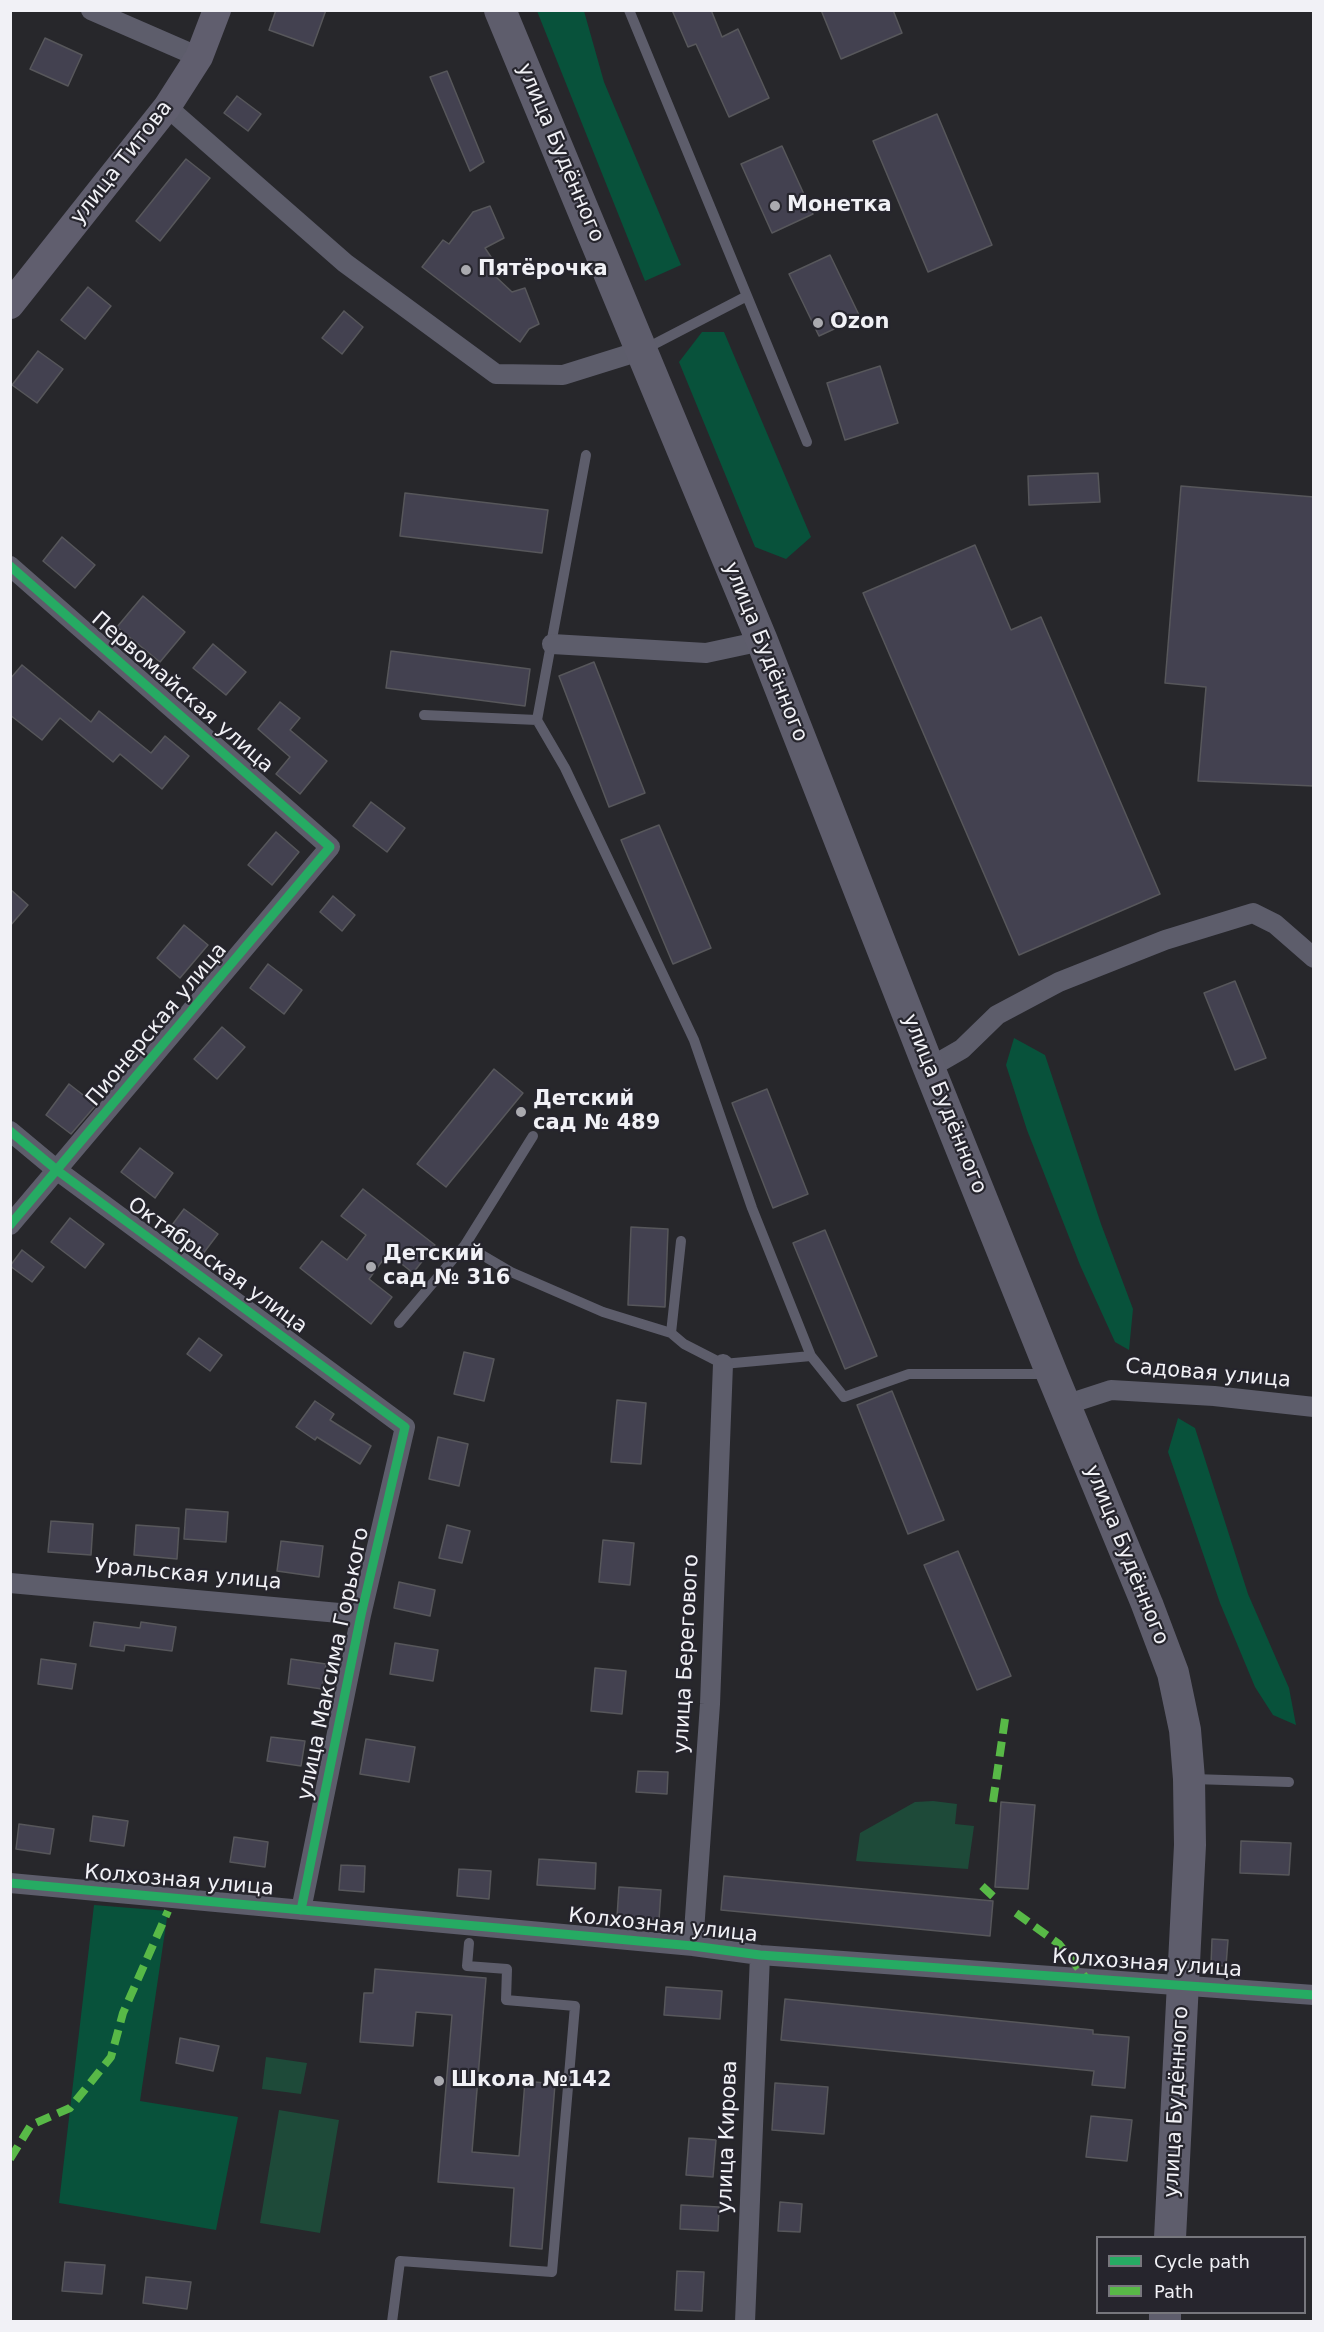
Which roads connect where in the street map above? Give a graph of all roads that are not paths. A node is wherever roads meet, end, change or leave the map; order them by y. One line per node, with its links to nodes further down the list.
1 (90, 10): 5 (street)
2 (217, 10): 5 (street, улица Титова)
3 (500, 10): 9 (main road, улица Будённого)
4 (629, 10): 7 (lane)
5 (199, 57): 6 (street, улица Титова)
6 (167, 107): 8 (street, улица Титова); 9 (street)
7 (747, 296): 9 (lane); 10 (lane)
8 (10, 305)
9 (643, 350): 13 (main road, улица Будённого)
10 (807, 442)
11 (586, 455): 14 (lane)
12 (10, 566): 17 (street, Первомайская улица)
13 (762, 641): 14 (street); 19 (main road, улица Будённого)
14 (552, 644): 16 (lane)
15 (424, 715): 16 (lane)
16 (537, 720): 28 (lane)
17 (330, 847): 22 (street, Пионерская улица)
18 (1314, 958): 19 (street)
19 (929, 1068): 30 (main road, улица Будённого)
20 (10, 1131): 22 (street, Октябрьская улица)
21 (533, 1136): 25 (lane)
22 (58, 1171): 23 (street, Пионерская улица); 33 (street, Октябрьская улица)
23 (10, 1225)
24 (681, 1241): 27 (lane)
25 (465, 1245): 26 (lane); 27 (lane)
26 (399, 1323)
27 (671, 1333): 29 (lane)
28 (811, 1356): 29 (lane); 30 (lane)
29 (723, 1364): 41 (street, улица Берегового)
30 (1052, 1374): 31 (main road, улица Будённого)
31 (1065, 1405): 32 (street, Садовая улица); 36 (main road, улица Будённого)
32 (1314, 1407)
33 (405, 1427): 35 (street, улица Максима Горького)
34 (11, 1584): 35 (street, Уральская улица)
35 (361, 1615): 39 (street, улица Максима Горького)
36 (1189, 1779): 37 (lane); 43 (main road, улица Будённого)
37 (1289, 1782)
38 (10, 1883): 39 (street, Колхозная улица)
39 (301, 1910): 41 (street, Колхозная улица)
40 (469, 1943): 46 (lane)
41 (693, 1946): 42 (street, Колхозная улица)
42 (760, 1955): 43 (street, Колхозная улица); 47 (street, улица Кирова)
43 (1184, 1984): 44 (street, Колхозная улица); 45 (main road, улица Будённого)
44 (1314, 1995)
45 (1170, 2236)
46 (392, 2322)
47 (745, 2322)

